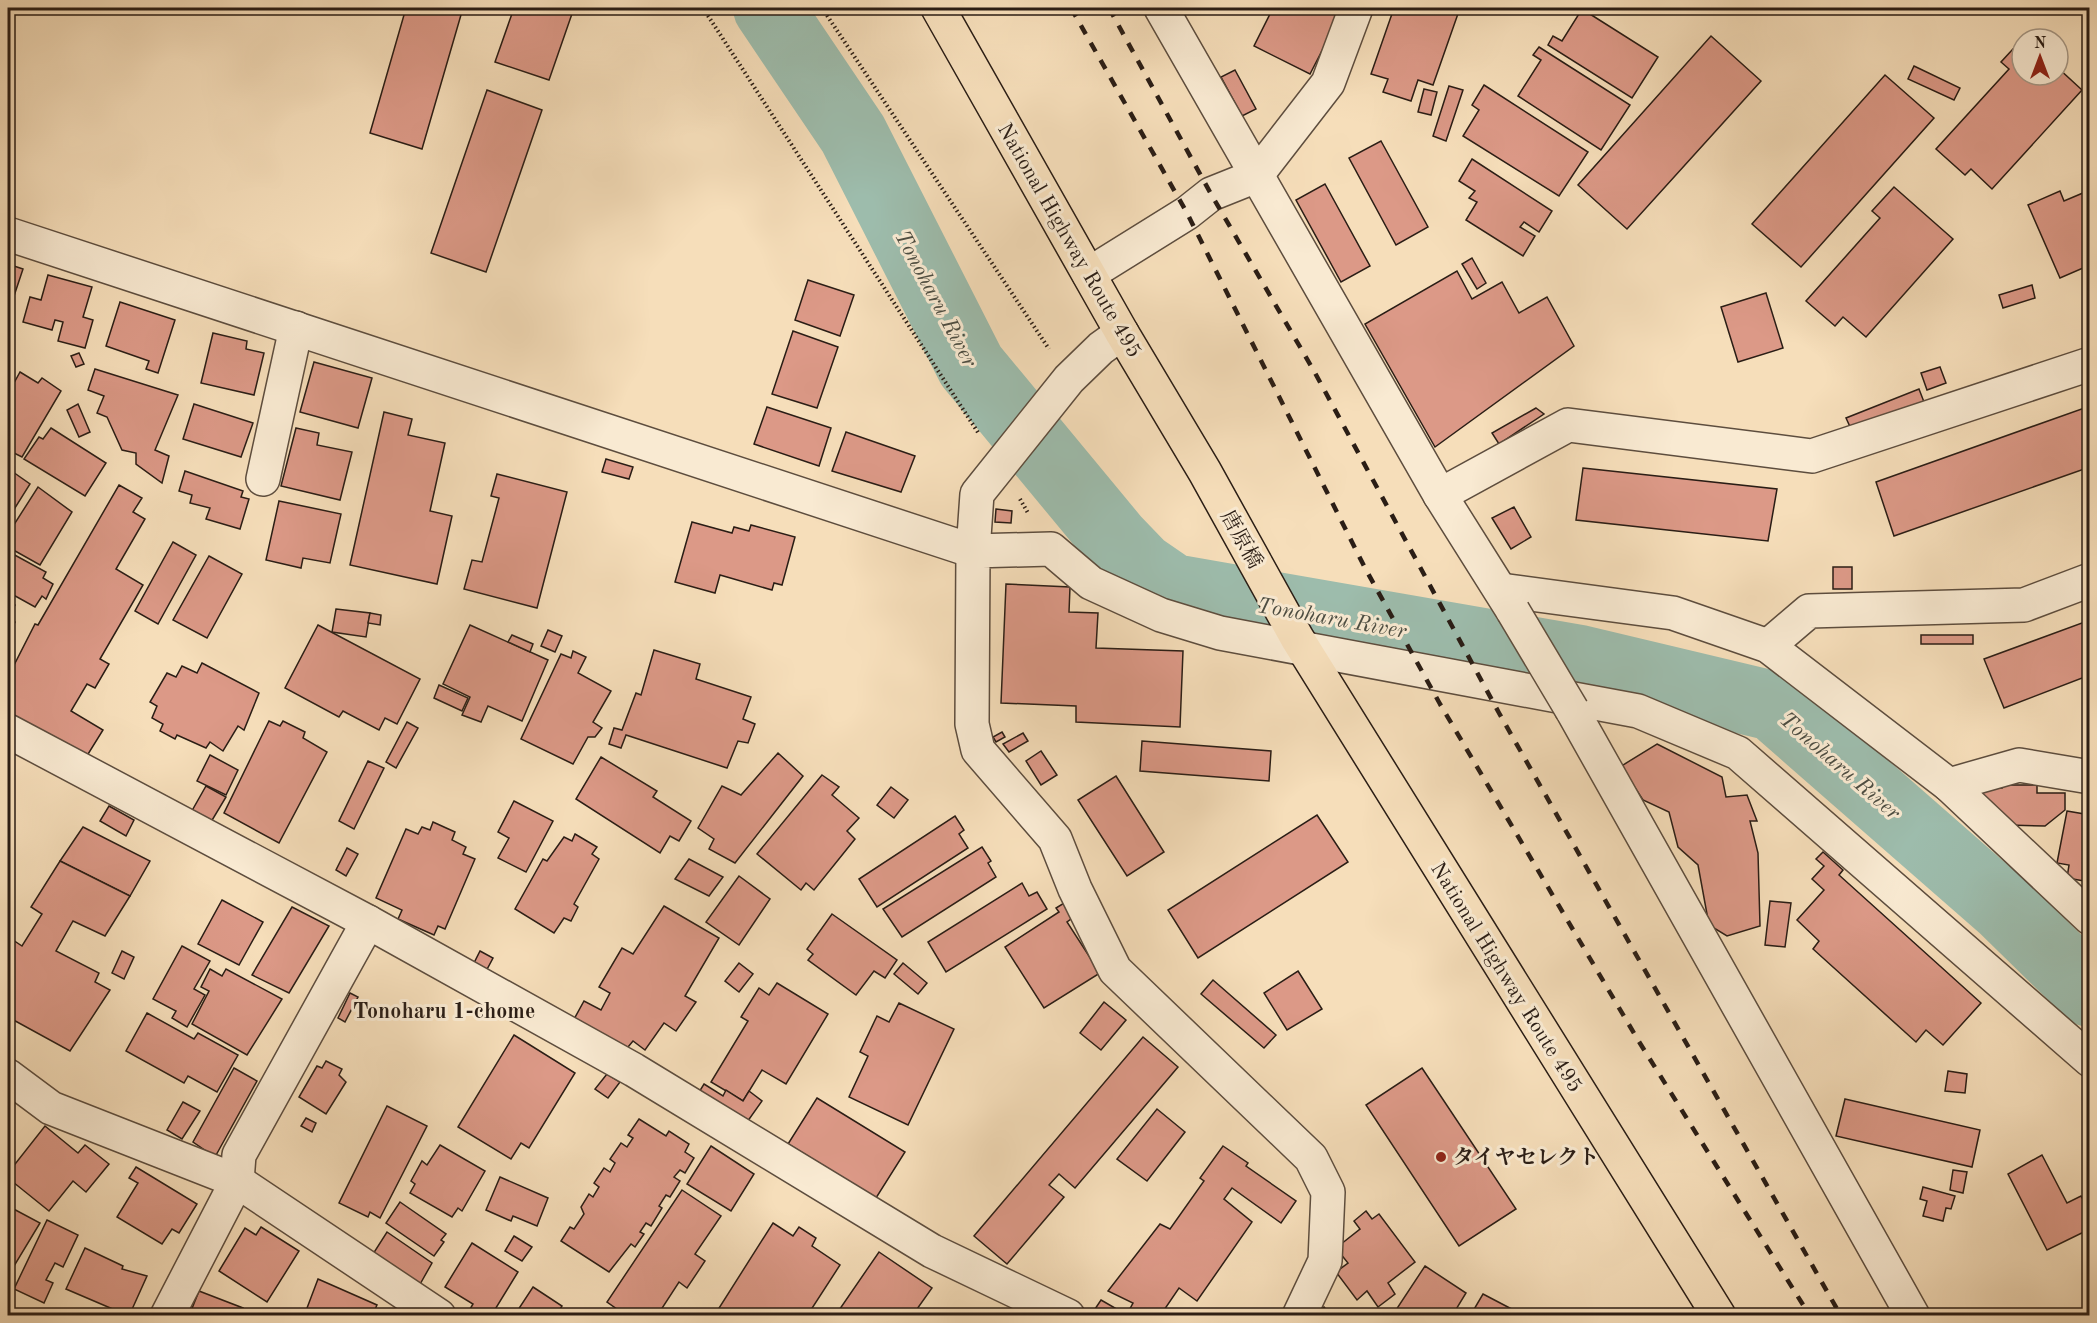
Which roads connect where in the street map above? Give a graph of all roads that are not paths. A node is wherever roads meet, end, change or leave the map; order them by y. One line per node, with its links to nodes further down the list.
1 (938, 8): 6 (highway, National Highway Route 495)
2 (1161, 8): 4 (street)
3 (1356, 8): 4 (street)
4 (1256, 176): 6 (street); 12 (street)
5 (8, 234): 7 (street)
6 (1089, 274): 8 (highway, National Highway Route 495)
7 (296, 328): 11 (street); 13 (street)
8 (1122, 333): 10 (highway, National Highway Route 495); 13 (street)
9 (2090, 364): 12 (street)
10 (1206, 472): 16 (highway, 唐原橋)
11 (262, 479)
12 (1440, 495): 15 (street)
13 (973, 550): 16 (street); 29 (street)
14 (2090, 580): 17 (street)
15 (1507, 600): 17 (street); 31 (street, bridge)
16 (1300, 643): 23 (street); 30 (highway, National Highway Route 495)
17 (1768, 646): 20 (street)
18 (8, 731): 22 (street)
19 (2090, 777): 20 (street)
20 (1949, 784): 21 (street)
21 (2090, 918)
22 (368, 922): 25 (street); 28 (street)
23 (2090, 1060)
24 (8, 1076): 25 (street)
25 (237, 1181): 26 (street); 27 (street)
26 (429, 1313)
27 (167, 1316)
28 (1068, 1316)
29 (1299, 1316)
30 (1719, 1316)
31 (1913, 1316)

